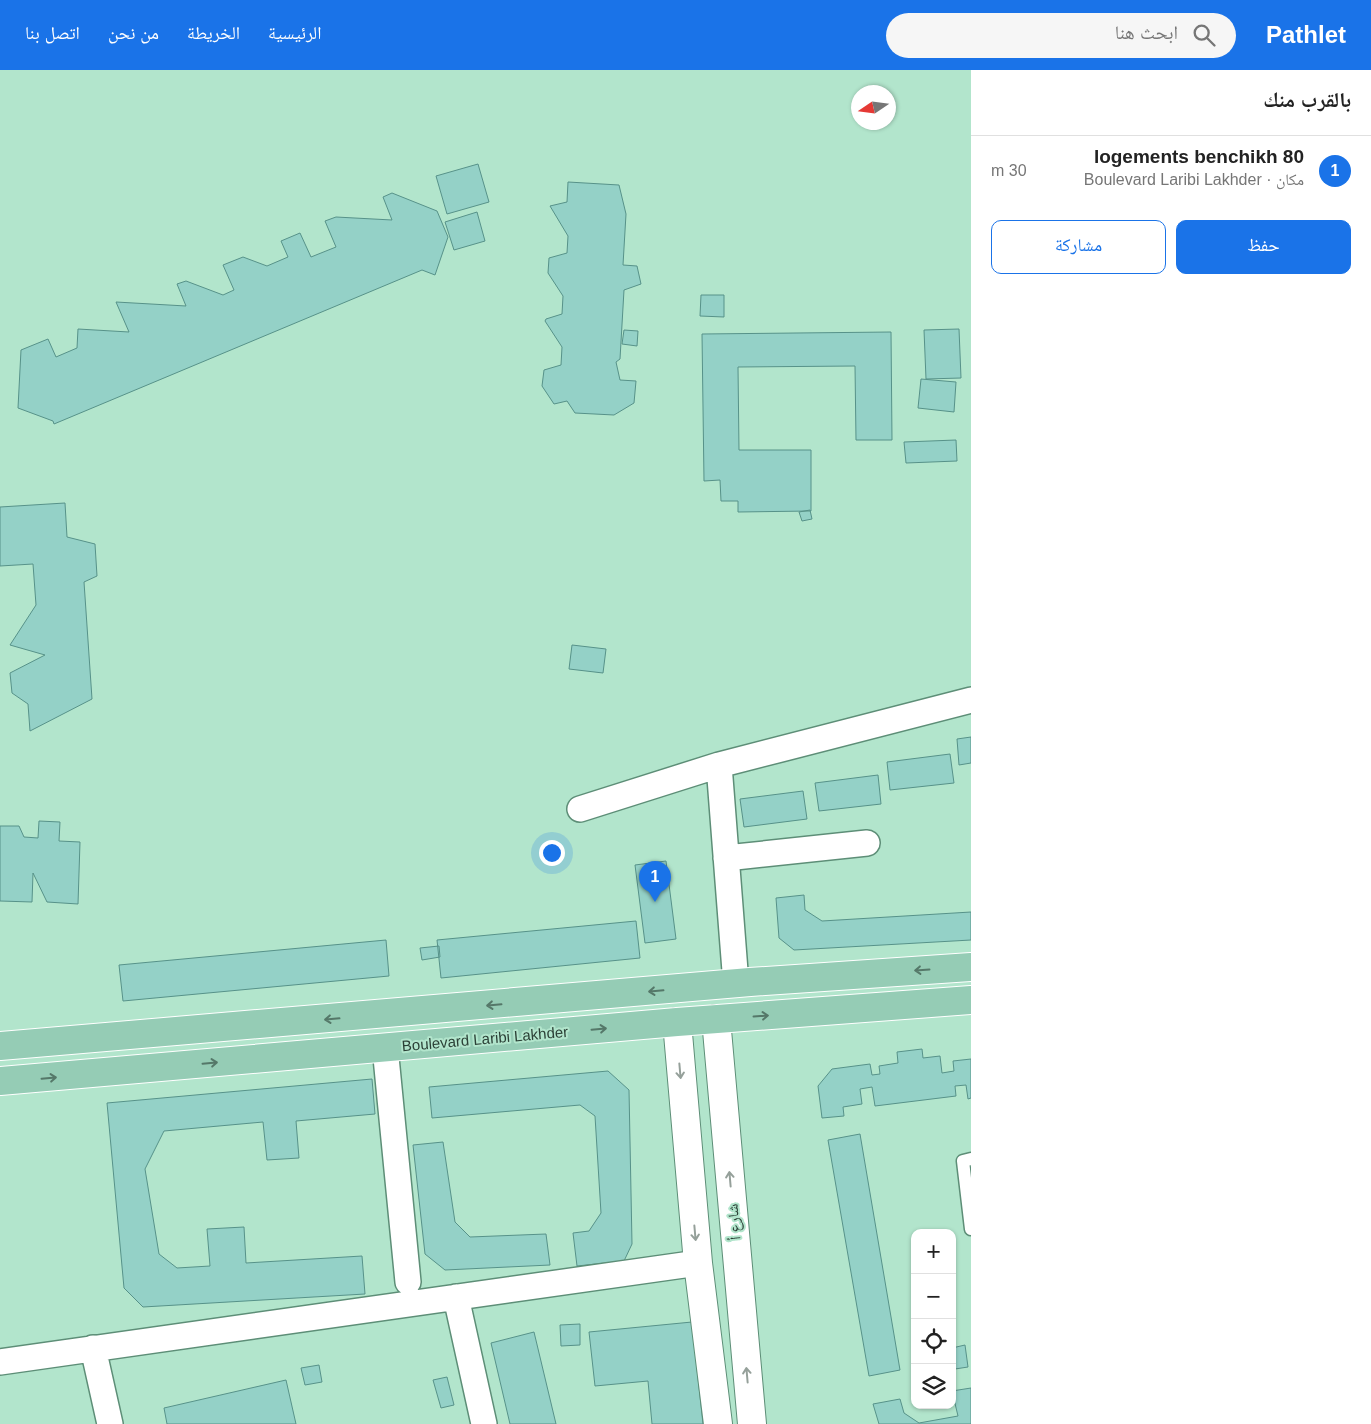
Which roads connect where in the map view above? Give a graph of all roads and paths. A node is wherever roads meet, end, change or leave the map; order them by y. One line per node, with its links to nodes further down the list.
1 (971, 700): 2 (street)
2 (719, 764): 3 (street); 5 (street)
3 (580, 809)
4 (867, 843): 5 (street)
5 (726, 858): 7 (street)
6 (971, 966): 7 (main road, one-way to 7)
7 (736, 984): 8 (main road)
8 (693, 988): 10 (main road); 11 (main road); 12 (main road, one-way to 12)
9 (971, 1000): 10 (main road, Boulevard Laribi Lakhder, one-way to 9)
10 (716, 1019): 11 (main road, Boulevard Laribi Lakhder); 25 (street, شارع أ, one-way to 10)
11 (677, 1022): 13 (main road, Boulevard Laribi Lakhder, one-way to 11); 17 (street, one-way to 17)
12 (0, 1046)
13 (385, 1047): 14 (main road, Boulevard Laribi Lakhder, one-way to 13); 18 (street)
14 (0, 1081)
15 (971, 1159): 16 (lane)
16 (971, 1229)
17 (698, 1263): 19 (street); 24 (street)
18 (408, 1282)
19 (456, 1298): 20 (street); 23 (street)
20 (93, 1348): 21 (street); 22 (street)
21 (0, 1362)
22 (110, 1424)
23 (484, 1424)
24 (718, 1424)
25 (752, 1424)

